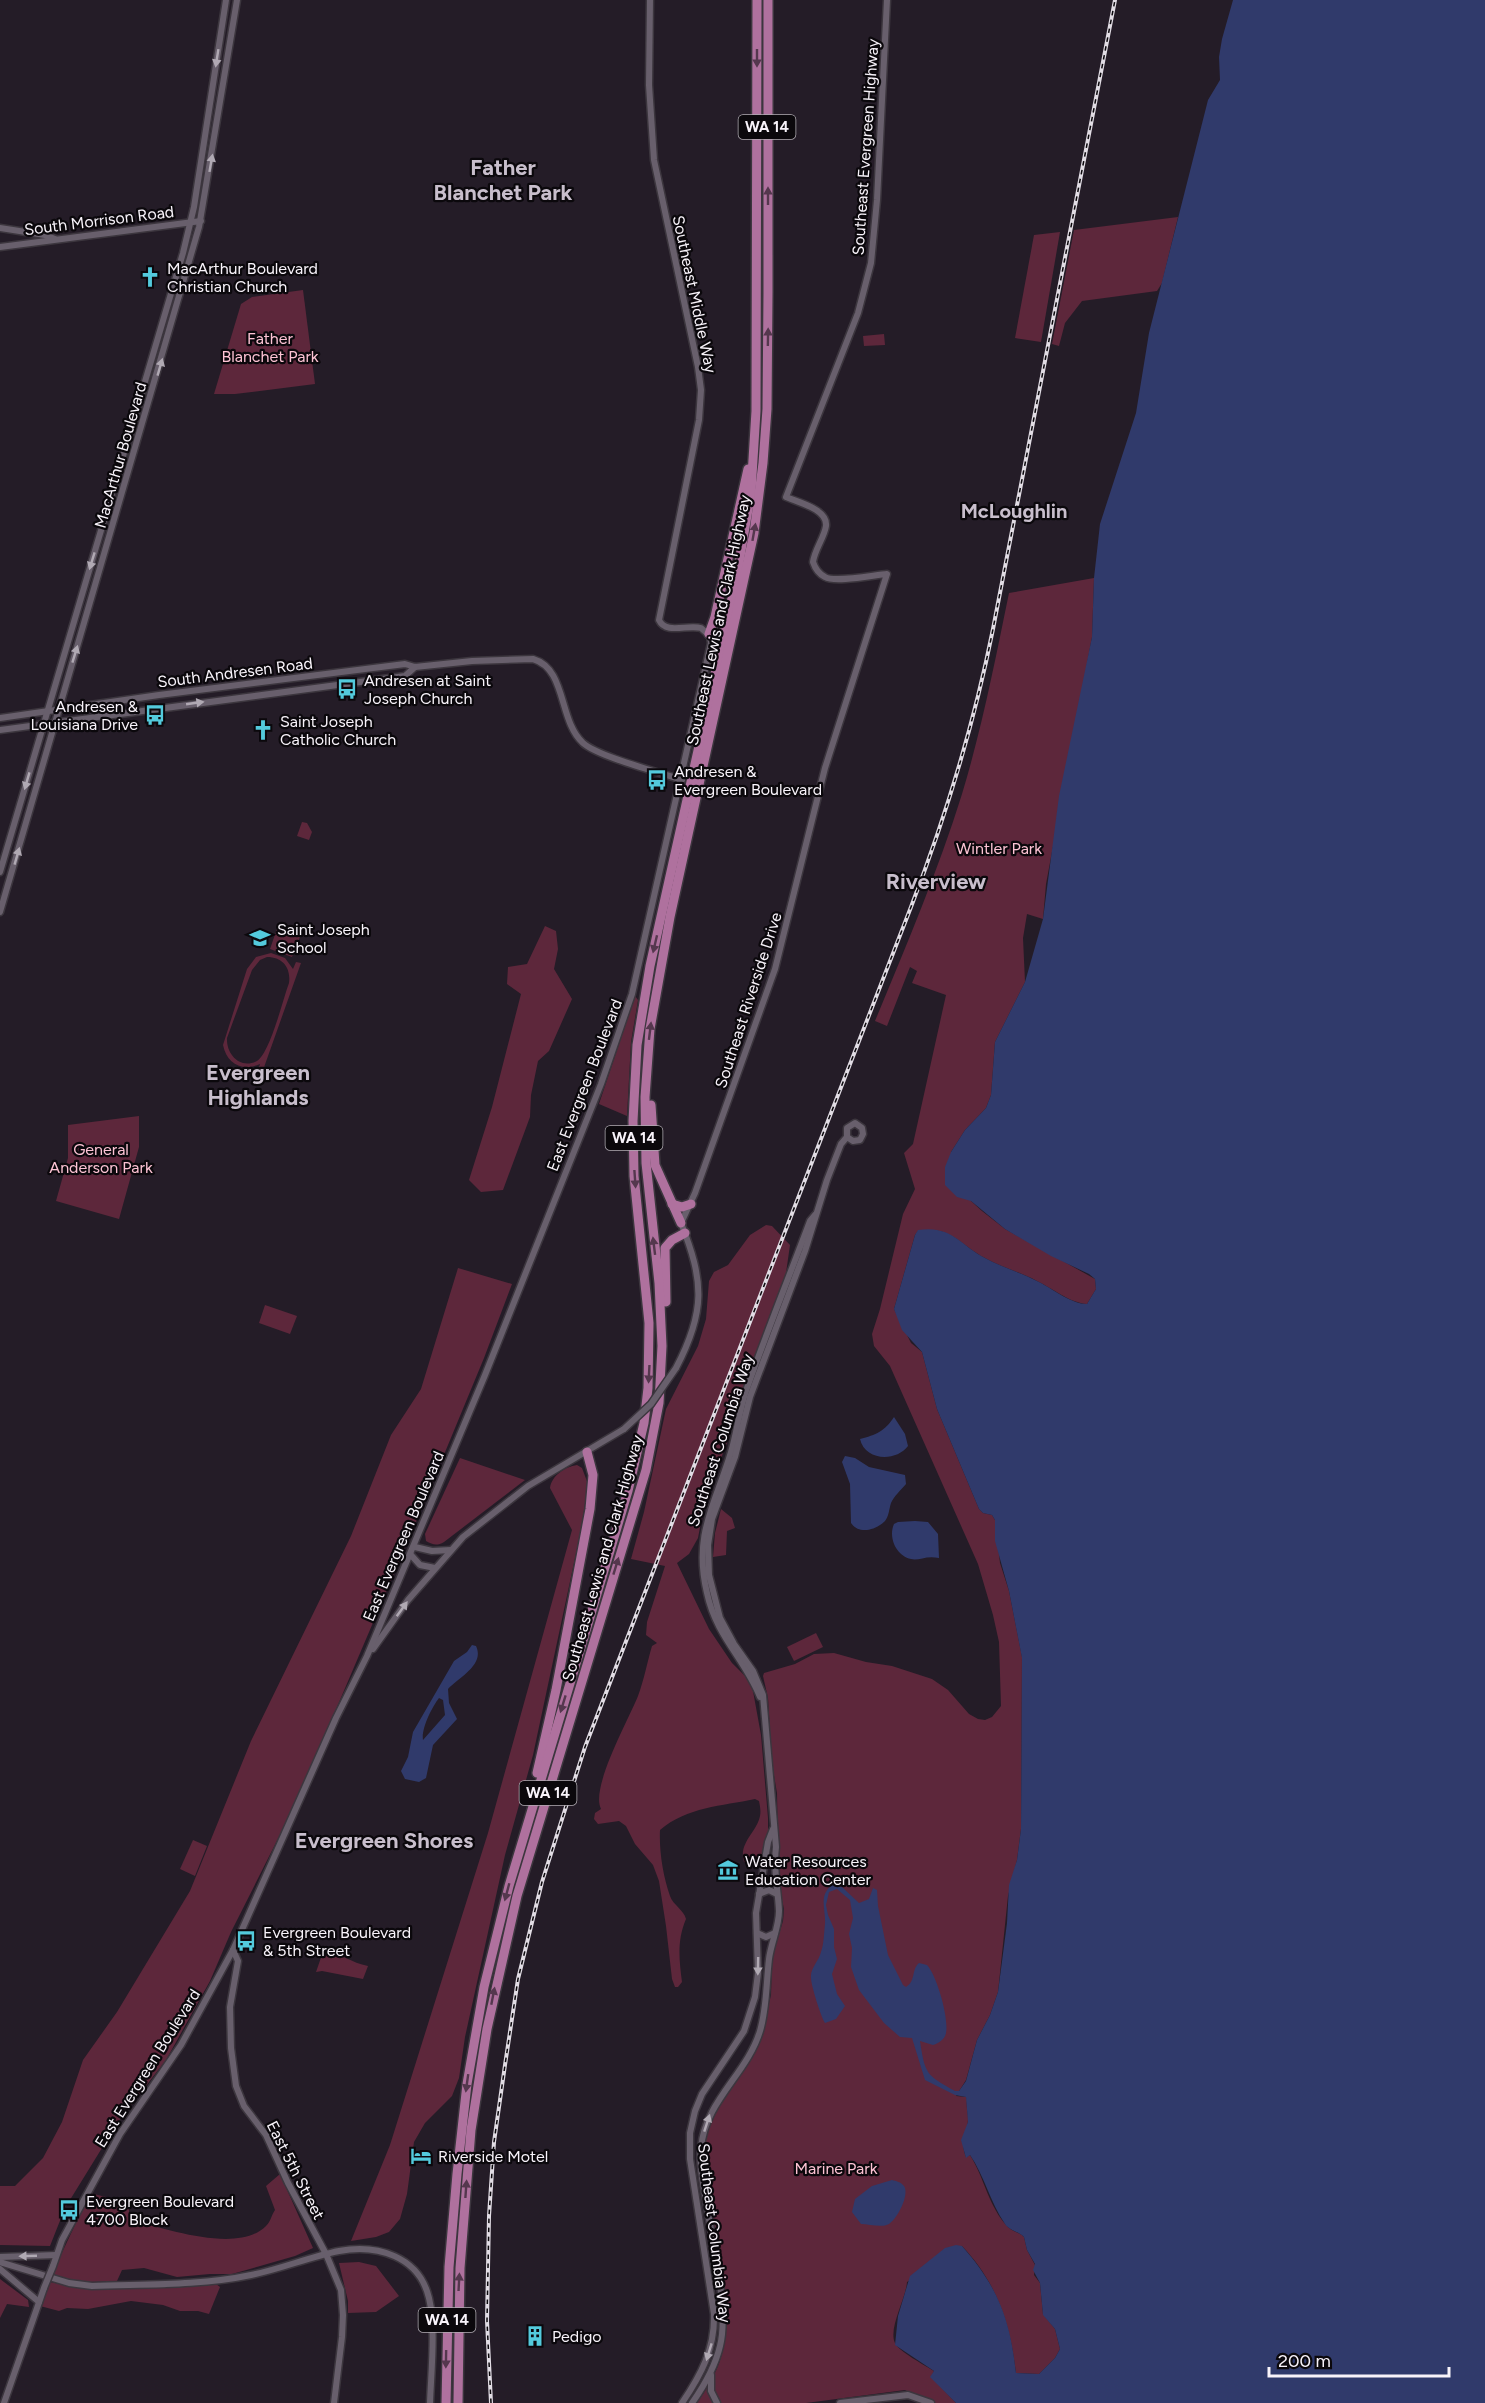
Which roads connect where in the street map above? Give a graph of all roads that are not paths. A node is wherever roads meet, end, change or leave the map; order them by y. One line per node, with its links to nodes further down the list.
1 (226, 0): 8 (street, MacArthur Boulevard, one-way to 8)
2 (237, 0): 7 (street, MacArthur Boulevard, one-way to 2)
3 (650, 0): 14 (street, Southeast Middle Way)
4 (757, 0): 12 (highway, Southeast Lewis and Clark Highway / WA 14, one-way to 12)
5 (768, 0): 25 (highway, Southeast Lewis and Clark Highway / WA 14, one-way to 5)
6 (887, 0): 13 (street, Southeast Evergreen Highway)
7 (201, 221): 8 (street, South Morrison Road); 16 (street, MacArthur Boulevard, one-way to 7)
8 (191, 222): 10 (street, South Morrison Road); 17 (street, MacArthur Boulevard, one-way to 17)
9 (0, 228): 10 (street)
10 (58, 240): 11 (street, South Morrison Road)
11 (0, 247)
12 (756, 434): 14 (highway); 39 (highway, Southeast Lewis and Clark Highway / WA 14, one-way to 39)
13 (887, 574): 28 (street, Southeast Riverside Drive)
14 (709, 634): 22 (street, East Evergreen Boulevard)
15 (415, 667): 16 (street, South Andresen Road); 19 (street, South Andresen Road, one-way to 15); 22 (street, South Andresen Road)
16 (58, 710): 17 (street, South Andresen Road); 19 (street, MacArthur Boulevard)
17 (47, 712): 18 (street, South Andresen Road); 20 (street, MacArthur Boulevard)
18 (0, 718)
19 (54, 723): 20 (street, South Andresen Road); 24 (street, MacArthur Boulevard, one-way to 19)
20 (43, 725): 21 (street, South Andresen Road); 23 (street, MacArthur Boulevard, one-way to 23)
21 (0, 730)
22 (682, 780): 33 (street, East Evergreen Boulevard)
23 (0, 872)
24 (0, 912)
25 (647, 1062): 27 (highway); 31 (highway, Southeast Lewis and Clark Highway / WA 14, one-way to 25)
26 (847, 1137): 38 (street, Southeast Columbia Way)
27 (672, 1204): 28 (highway); 29 (highway)
28 (690, 1204): 29 (street, Southeast Riverside Drive)
29 (681, 1223): 30 (street)
30 (685, 1233): 31 (highway); 32 (street, bridge)
31 (662, 1346): 58 (highway, Southeast Lewis and Clark Highway / WA 14, one-way to 31)
32 (587, 1452): 34 (street); 39 (highway)
33 (415, 1547): 34 (street); 35 (street, East Evergreen Boulevard)
34 (451, 1550): 36 (street)
35 (411, 1555): 36 (street); 37 (street, East Evergreen Boulevard)
36 (435, 1568): 37 (street, one-way to 36)
37 (367, 1656): 44 (street, East Evergreen Boulevard)
38 (774, 1826): 40 (street, Southeast Columbia Way); 41 (street, Southeast Columbia Way)
39 (524, 1836): 57 (highway, Southeast Lewis and Clark Highway / WA 14, one-way to 57)
40 (759, 1894): 41 (street); 42 (street, Southeast Columbia Way)
41 (777, 1894): 43 (street, Southeast Columbia Way)
42 (757, 1933): 43 (street); 51 (street, Southeast Columbia Way, one-way to 51)
43 (775, 1933): 50 (street, Southeast Columbia Way, one-way to 43)
44 (233, 1950): 45 (street, East 5th Street); 46 (street, East Evergreen Boulevard)
45 (326, 2254): 48 (street); 55 (street, East 5th Street); 56 (street)
46 (56, 2255): 47 (street, one-way to 47); 52 (street, East Evergreen Boulevard, bridge)
47 (0, 2257)
48 (0, 2262)
49 (0, 2269): 52 (street)
50 (717, 2272): 51 (street); 53 (street, Southeast Columbia Way)
51 (708, 2273): 59 (street, Southeast Columbia Way, one-way to 59)
52 (39, 2302): 54 (street, East Evergreen Boulevard)
53 (711, 2373): 60 (street, Southeast Columbia Way); 61 (street)
54 (4, 2403)
55 (334, 2403)
56 (430, 2403)
57 (446, 2403)
58 (458, 2403)
59 (682, 2403)
60 (692, 2403)
61 (717, 2403)
62 (840, 2403): 63 (street)
63 (931, 2403)

